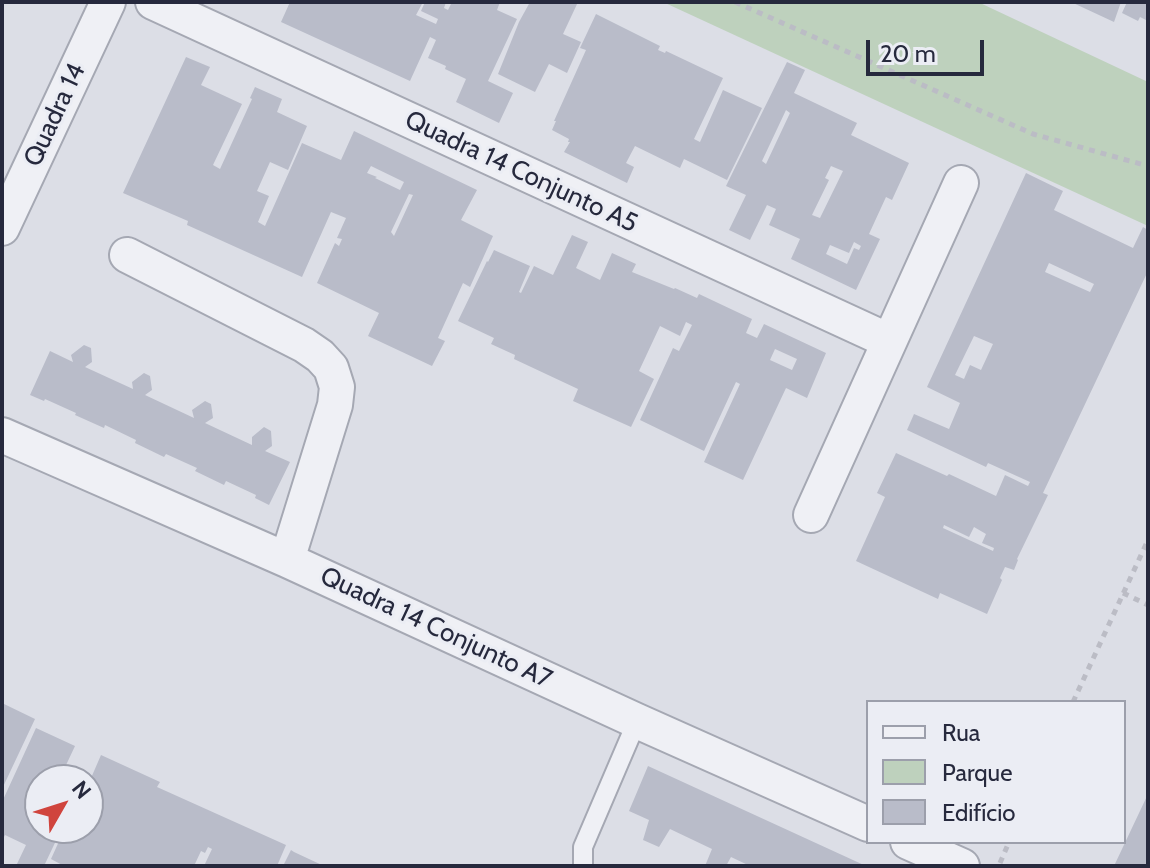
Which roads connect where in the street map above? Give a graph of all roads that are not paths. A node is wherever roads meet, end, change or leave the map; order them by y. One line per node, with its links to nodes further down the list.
1 (108, 2): 4 (street, Quadra 14)
2 (153, 2): 6 (street, Quadra 14 Conjunto A5)
3 (961, 183): 6 (street)
4 (2, 228)
5 (127, 255): 9 (street)
6 (889, 341): 8 (street)
7 (2, 435): 9 (street, Quadra 14 Conjunto A7)
8 (811, 515)
9 (287, 560): 10 (street, Quadra 14 Conjunto A7)
10 (637, 721): 11 (street, Quadra 14 Conjunto A7); 13 (lane)
11 (866, 823)
12 (912, 844): 14 (street)
13 (583, 866)
14 (962, 866)

